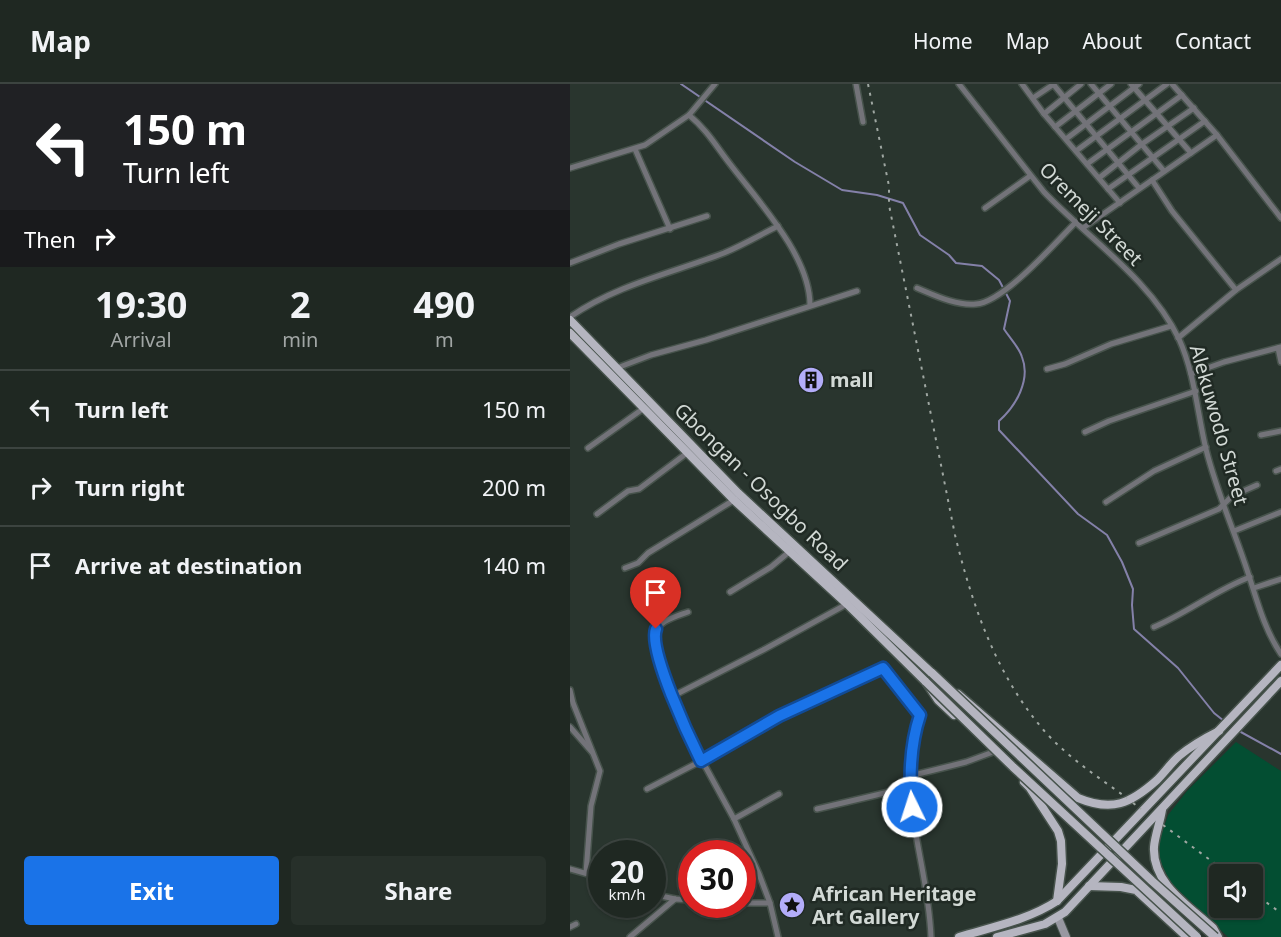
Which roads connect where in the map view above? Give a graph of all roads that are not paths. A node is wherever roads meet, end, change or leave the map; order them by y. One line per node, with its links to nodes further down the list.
1 (856, 84): 25 (street)
2 (958, 84): 45 (street, Oremeji Street)
3 (1022, 84): 15 (street)
4 (1053, 84): 14 (street); 15 (street)
5 (1081, 84): 14 (street)
6 (1091, 84): 12 (street)
7 (1111, 84): 12 (street)
8 (1167, 84): 16 (street)
9 (1172, 84): 13 (street)
10 (1135, 85): 16 (street); 17 (street)
11 (713, 86): 22 (street)
12 (1099, 93): 17 (street); 19 (street)
13 (1182, 95): 18 (street); 20 (street)
14 (1063, 97): 19 (street); 21 (street)
15 (1033, 98): 21 (street)
16 (1147, 100): 20 (street); 23 (street)
17 (1109, 106): 23 (street); 26 (street)
18 (1194, 108): 24 (street); 27 (street)
19 (1074, 112): 26 (street); 28 (street)
20 (1158, 113): 27 (street); 29 (street)
21 (1044, 114): 28 (street)
22 (689, 115): 35 (street); 55 (street)
23 (1120, 118): 29 (street); 31 (street)
24 (1205, 121): 30 (street); 33 (street)
25 (863, 122)
26 (1084, 124): 31 (street); 32 (street)
27 (1167, 126): 33 (street); 34 (street)
28 (1056, 127): 32 (street)
29 (1131, 131): 34 (street); 36 (street)
30 (1217, 135): 38 (street); 53 (street)
31 (1096, 136): 36 (street); 37 (street)
32 (1066, 139): 37 (street)
33 (1179, 139): 38 (street); 39 (street)
34 (1142, 144): 39 (street); 40 (street)
35 (635, 148): 42 (street); 57 (street)
36 (1106, 150): 40 (street); 41 (street)
37 (1076, 151): 41 (street)
38 (1191, 153): 43 (street)
39 (1153, 157): 43 (street); 44 (street)
40 (1118, 162): 44 (street); 46 (street)
41 (1087, 164): 46 (street)
42 (570, 168)
43 (1164, 171): 47 (street)
44 (1128, 175): 48 (street); 49 (street)
45 (1030, 176): 51 (street); 54 (street, Oremeji Street)
46 (1099, 178): 49 (street)
47 (1152, 180): 48 (street); 61 (street)
48 (1139, 188): 50 (street)
49 (1108, 189): 50 (street)
50 (1119, 202): 56 (street)
51 (985, 208)
52 (707, 216): 57 (street)
53 (1281, 218)
54 (1076, 222): 56 (street, Oremeji Street); 60 (street)
55 (778, 226): 63 (street); 64 (street)
56 (1083, 228): 65 (street, Oremeji Street)
57 (670, 229): 59 (street)
58 (1281, 259): 61 (street)
59 (570, 263)
60 (917, 288)
61 (1236, 290): 67 (street)
62 (857, 291): 63 (street)
63 (810, 305): 70 (street)
64 (570, 319): 70 (main road, Gbongan - Osogbo Road)
65 (1172, 326): 67 (street, Oremeji Street); 71 (street)
66 (571, 337): 74 (main road, Gbongan - Osogbo Road)
67 (1178, 338): 72 (street, Alekuwodo Street)
68 (1280, 347): 69 (street); 72 (street)
69 (1281, 362)
70 (617, 368): 100 (main road, Gbongan - Osogbo Road)
71 (1047, 369)
72 (1191, 374): 73 (street, Alekuwodo Street)
73 (1196, 391): 76 (street); 78 (street, Alekuwodo Street)
74 (644, 408): 79 (street); 80 (main road, Gbongan - Osogbo Road)
75 (1281, 431): 77 (street)
76 (1085, 432)
77 (1261, 435)
78 (1206, 447): 83 (street); 84 (street, Alekuwodo Street)
79 (588, 448)
80 (687, 453): 82 (main road, Gbongan - Osogbo Road); 86 (street)
81 (1257, 485): 84 (street)
82 (734, 500): 89 (main road, Gbongan - Osogbo Road); 90 (street)
83 (1106, 502)
84 (1224, 503): 87 (street, Alekuwodo Street); 88 (street)
85 (1281, 512): 87 (street)
86 (597, 514)
87 (1234, 531): 91 (street, Alekuwodo Street)
88 (1139, 543)
89 (789, 552): 94 (street); 95 (main road, Gbongan - Osogbo Road)
90 (625, 568)
91 (1250, 577): 93 (street, Alekuwodo Street); 97 (street)
92 (1281, 579): 93 (street)
93 (1254, 588): 98 (street, Alekuwodo Street)
94 (730, 592)
95 (847, 604): 102 (main road, Gbongan - Osogbo Road); 104 (street)
96 (688, 612): 104 (street)
97 (1154, 627)
98 (1281, 654)
99 (1281, 665): 106 (main road)
100 (932, 673): 106 (main road); 135 (main road, bridge)
101 (1281, 681): 115 (main road)
102 (926, 682): 107 (main road); 134 (main road, bridge)
103 (570, 690): 108 (street)
104 (673, 696): 109 (street)
105 (570, 727): 108 (street)
106 (1220, 730): 123 (main road)
107 (993, 752): 110 (street); 123 (main road)
108 (593, 753): 118 (street)
109 (701, 761): 110 (street); 112 (street); 116 (street)
110 (910, 776): 111 (street)
111 (910, 787): 114 (street); 129 (street)
112 (647, 789)
113 (779, 794): 116 (street)
114 (817, 809)
115 (1162, 810): 119 (main road); 135 (main road)
116 (734, 819): 125 (street)
117 (570, 869): 118 (street)
118 (586, 873)
119 (1089, 886): 126 (main road); 133 (main road)
120 (666, 897): 121 (street)
121 (675, 899): 122 (street); 127 (street)
122 (678, 899)
123 (1057, 901): 130 (main road)
124 (756, 903): 125 (street)
125 (770, 903): 128 (street)
126 (1058, 918): 131 (main road); 132 (street)
127 (630, 937)
128 (778, 937)
129 (930, 937)
130 (959, 937)
131 (997, 937)
132 (1066, 937)
133 (1187, 937)
134 (1197, 937)
135 (1216, 937)

